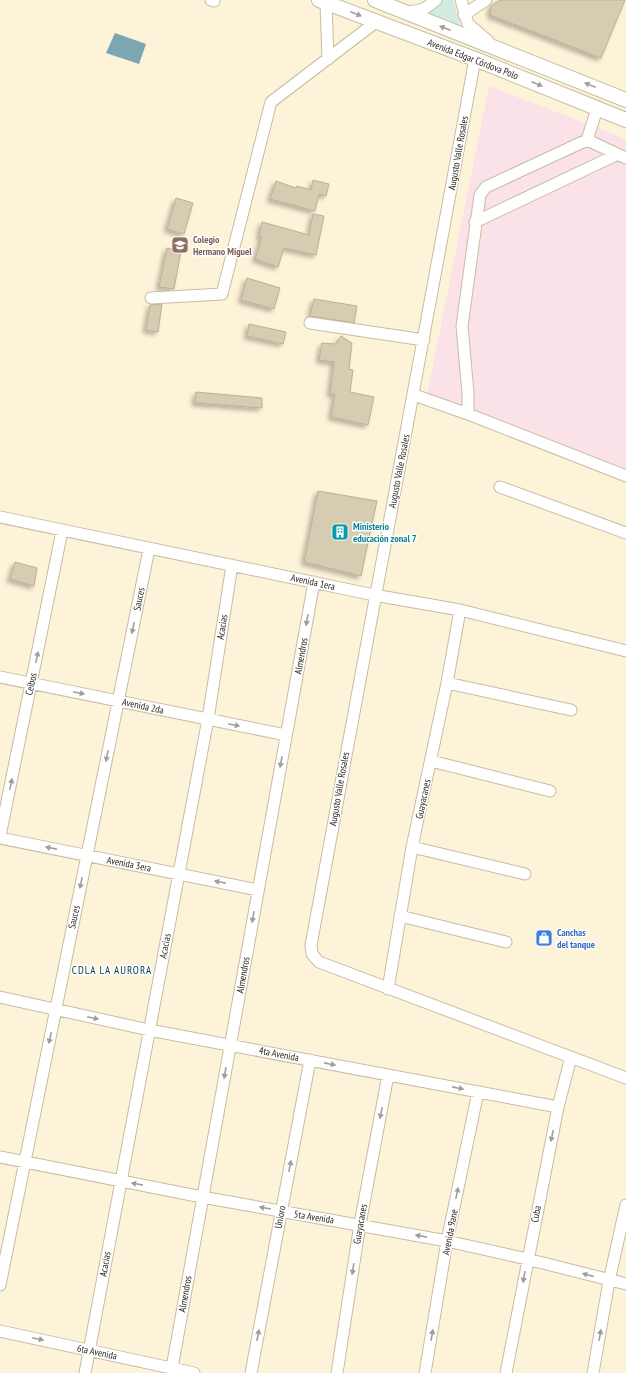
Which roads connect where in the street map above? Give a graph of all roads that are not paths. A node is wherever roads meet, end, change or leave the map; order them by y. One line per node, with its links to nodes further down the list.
1 (375, 0): 6 (main road, Avenida Edgar Córdova Polo)
2 (436, 0): 6 (street)
3 (461, 0): 7 (street)
4 (486, 0): 7 (street)
5 (323, 1): 8 (main road, Avenida Edgar Córdova Polo, one-way to 8); 10 (street)
6 (405, 13): 9 (main road, Avenida Edgar Córdova Polo, one-way to 6)
7 (464, 15): 9 (street)
8 (376, 22): 10 (street); 11 (main road, Avenida Edgar Córdova Polo)
9 (495, 46): 12 (main road, Avenida Edgar Córdova Polo, one-way to 9)
10 (328, 59): 18 (street)
11 (475, 59): 13 (main road, Avenida Edgar Córdova Polo, one-way to 13); 20 (street, Augusto Valle Rosales)
12 (626, 100)
13 (597, 109): 14 (main road, Avenida Edgar Córdova Polo); 15 (street)
14 (626, 120)
15 (587, 140): 16 (street); 17 (street)
16 (621, 157): 17 (street)
17 (475, 222): 22 (street)
18 (151, 298)
19 (310, 323): 20 (street)
20 (424, 340): 21 (street, Augusto Valle Rosales)
21 (414, 395): 22 (street); 31 (street, Augusto Valle Rosales)
22 (468, 414): 23 (street)
23 (626, 476)
24 (500, 487): 27 (street)
25 (0, 517): 26 (street, Avenida 1era)
26 (62, 531): 28 (street, Avenida 1era); 36 (street, Ceibos, one-way to 26)
27 (626, 533)
28 (149, 549): 29 (street, Avenida 1era); 37 (street, Sauces, one-way to 37)
29 (232, 565): 30 (street, Avenida 1era); 39 (street, Acacias)
30 (314, 582): 31 (street, Avenida 1era); 40 (street, Almendros, one-way to 40)
31 (374, 595): 32 (street, Avenida 1era); 51 (street, Augusto Valle Rosales)
32 (460, 610): 33 (street, Avenida 1era); 35 (street, Guayacanes)
33 (626, 651)
34 (0, 676): 36 (street, Avenida 2da)
35 (447, 682): 38 (street); 41 (street, Guayacanes)
36 (31, 683): 37 (street, Avenida 2da, one-way to 37); 43 (street, Ceibos, one-way to 36)
37 (118, 701): 39 (street, Avenida 2da); 45 (street, Sauces, one-way to 45)
38 (571, 710)
39 (208, 719): 40 (street, Avenida 2da, one-way to 40); 46 (street, Acacias)
40 (286, 735): 48 (street, Almendros, one-way to 48)
41 (431, 761): 42 (street); 44 (street, Guayacanes)
42 (550, 791)
43 (0, 837): 45 (street, Avenida 3era, one-way to 43)
44 (412, 847): 47 (street); 49 (street, Guayacanes)
45 (87, 856): 46 (street, Avenida 3era); 53 (street, Sauces, one-way to 53)
46 (178, 874): 48 (street, Avenida 3era, one-way to 46); 54 (street, Acacias)
47 (524, 874)
48 (258, 890): 55 (street, Almendros, one-way to 55)
49 (400, 916): 50 (street); 51 (street, Guayacanes)
50 (506, 942)
51 (388, 989): 56 (street)
52 (0, 997): 53 (street, 4ta Avenida)
53 (55, 1010): 54 (street, 4ta Avenida, one-way to 54); 63 (street, Sauces, one-way to 63)
54 (149, 1030): 55 (street, 4ta Avenida); 64 (street, Acacias)
55 (230, 1045): 57 (street, 4ta Avenida); 65 (street, Almendros, one-way to 65)
56 (571, 1057): 59 (street); 61 (street, Cuba)
57 (310, 1060): 58 (street, 4ta Avenida, one-way to 58); 67 (street, Unioro, one-way to 57)
58 (388, 1075): 60 (street, 4ta Avenida, one-way to 60); 68 (street, Guayacanes, one-way to 68)
59 (626, 1078)
60 (478, 1092): 61 (street, 4ta Avenida); 69 (street, Avenida 9ane, one-way to 60)
61 (558, 1107): 70 (street, Cuba, one-way to 70)
62 (0, 1157): 63 (street, 5ta Avenida)
63 (24, 1161): 64 (street, 5ta Avenida); 73 (street, Sauces)
64 (120, 1180): 65 (street, 5ta Avenida, one-way to 64); 75 (street, Acacias)
65 (202, 1197): 67 (street, 5ta Avenida, one-way to 65); 76 (street, Almendros)
66 (626, 1205): 71 (street)
67 (281, 1211): 68 (street, 5ta Avenida); 79 (street, Unioro, one-way to 67)
68 (360, 1224): 69 (street, 5ta Avenida, one-way to 68); 80 (street, Guayacanes, one-way to 80)
69 (447, 1241): 70 (street, 5ta Avenida); 81 (street, Avenida 9ane, one-way to 69)
70 (527, 1259): 71 (street, 5ta Avenida, one-way to 70); 82 (street, Cuba, one-way to 82)
71 (609, 1281): 72 (street, 5ta Avenida); 83 (street, one-way to 71)
72 (626, 1284)
73 (0, 1285)
74 (0, 1330): 75 (street, 6ta Avenida, one-way to 75)
75 (89, 1350): 76 (street, 6ta Avenida); 77 (street, Acacias)
76 (172, 1368): 78 (street, 6ta Avenida)
77 (85, 1373)
78 (194, 1373)
79 (251, 1373)
80 (337, 1373)
81 (425, 1373)
82 (506, 1373)
83 (593, 1373)

